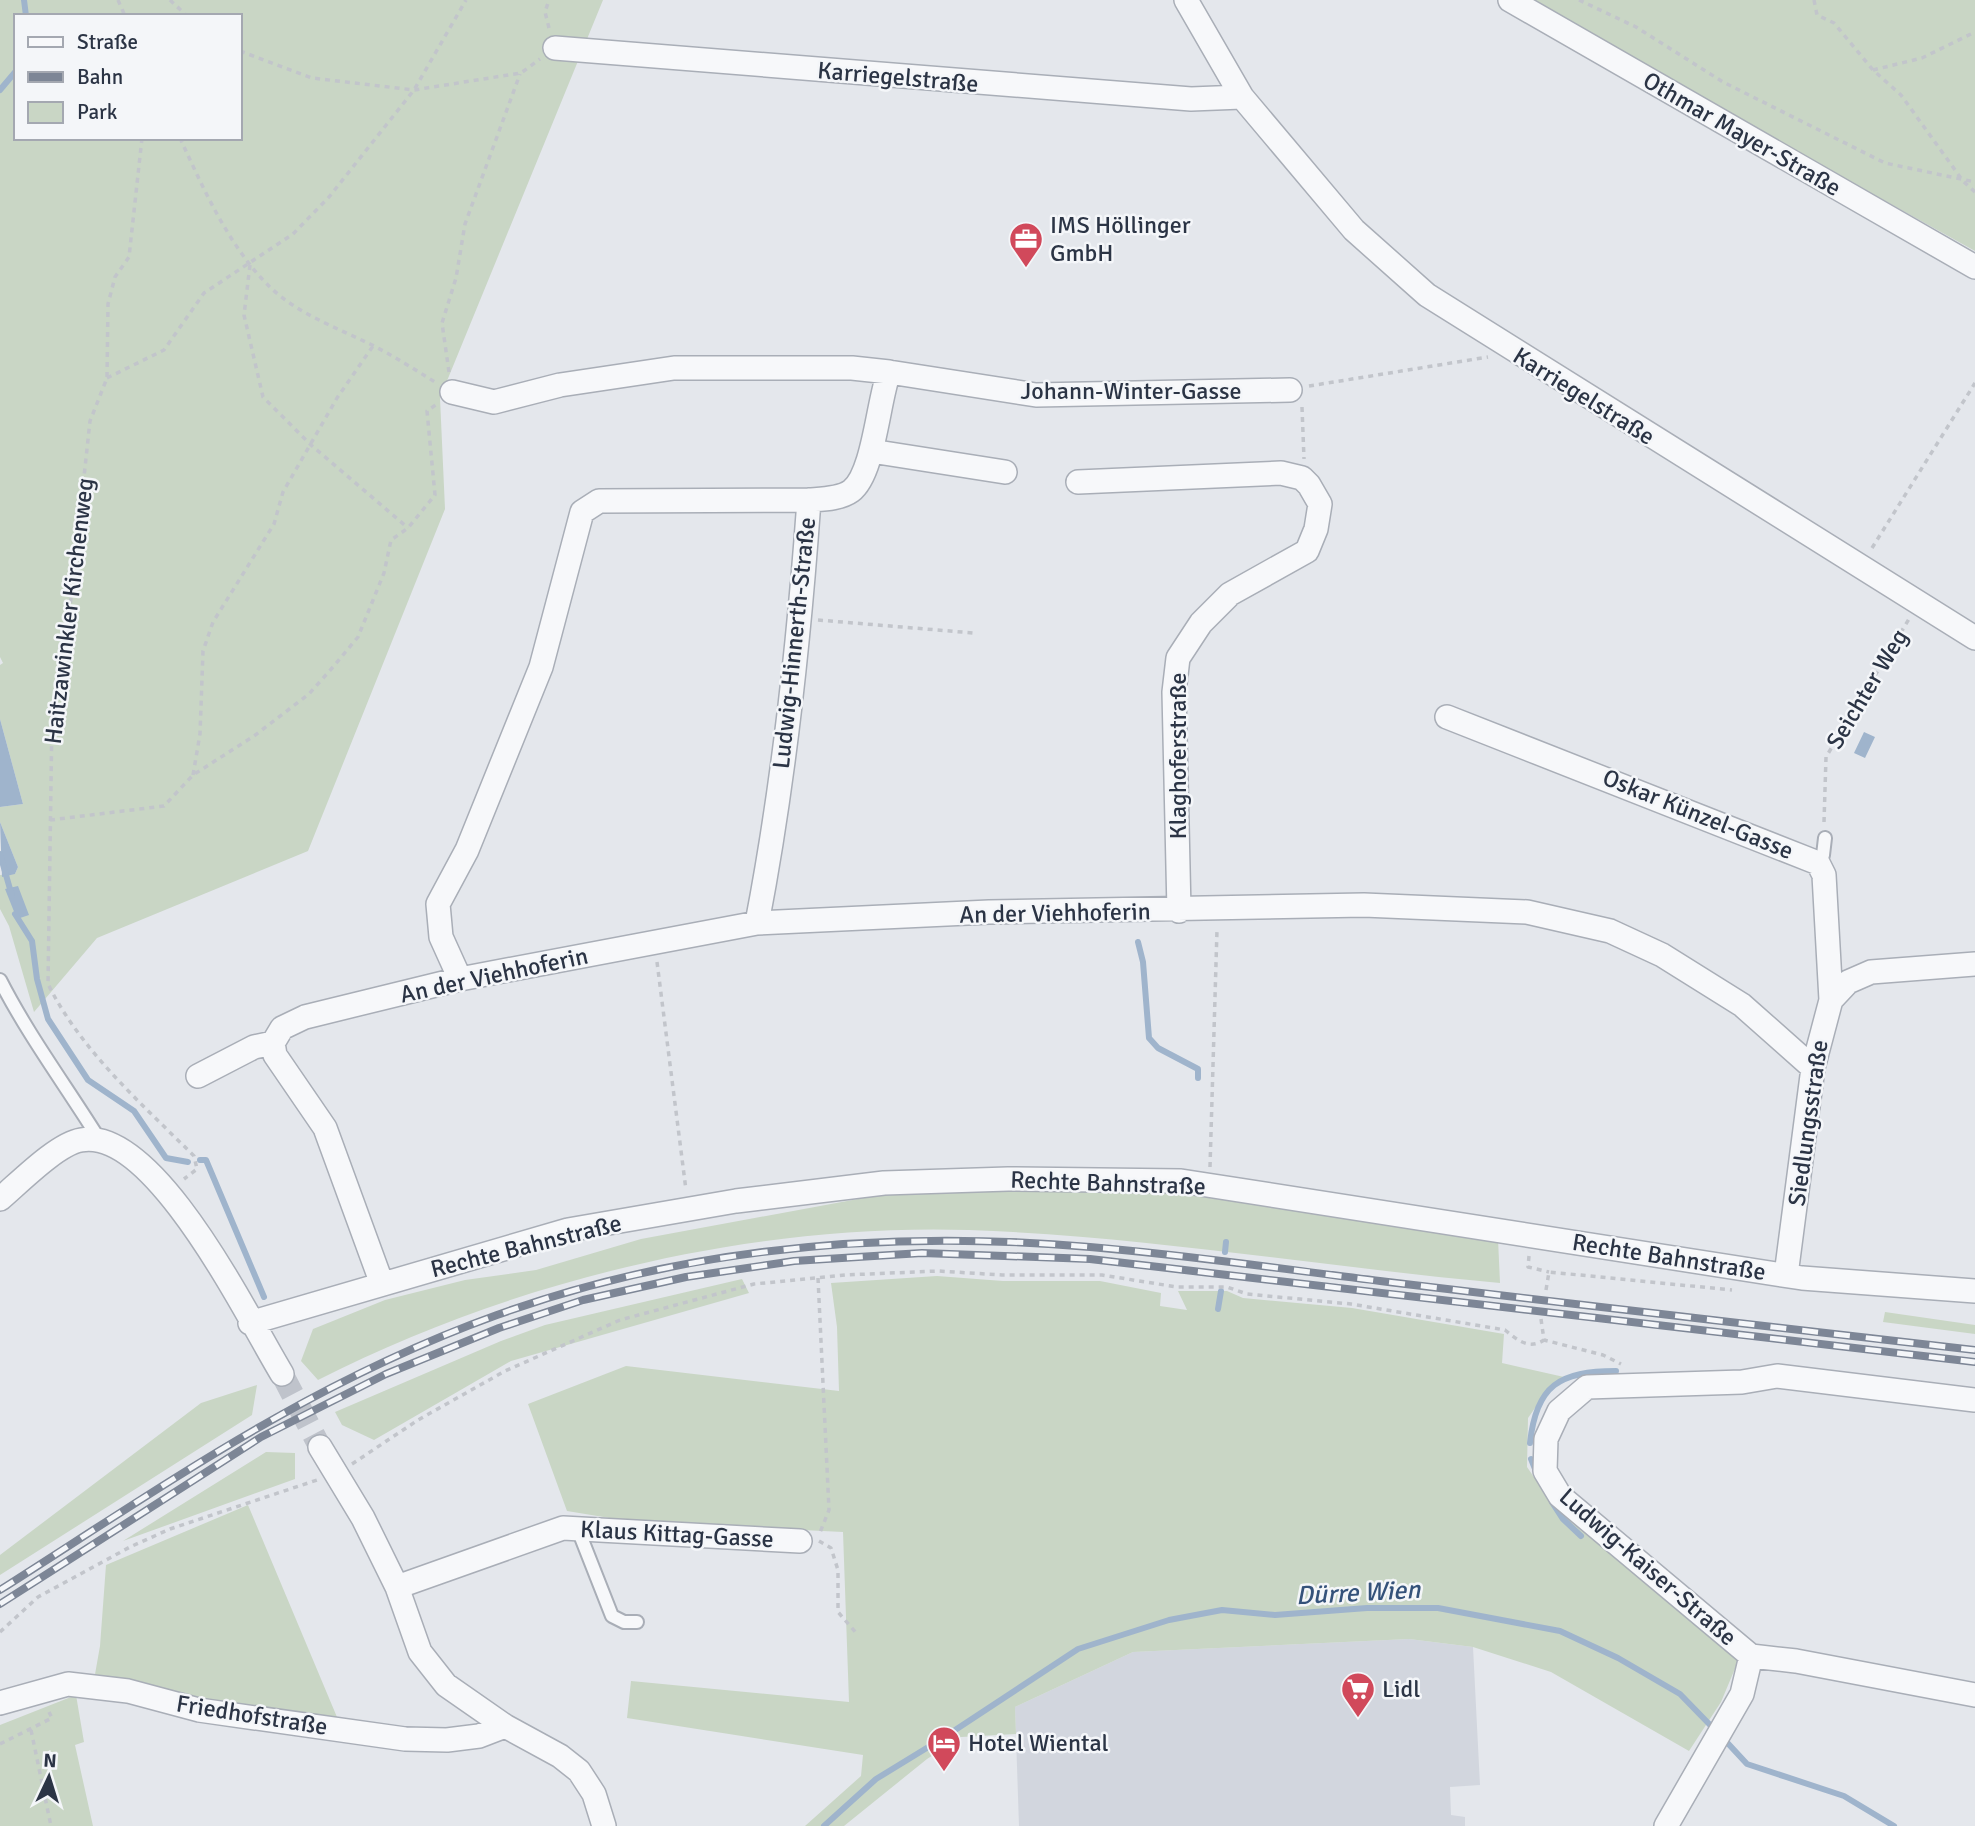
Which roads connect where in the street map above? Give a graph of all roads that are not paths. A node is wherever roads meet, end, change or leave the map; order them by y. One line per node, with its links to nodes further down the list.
1 (1186, 0): 4 (street, Karriegelstraße)
2 (1510, 0): 5 (street, Othmar Mayer-Straße)
3 (555, 48): 4 (street, Karriegelstraße)
4 (1242, 97): 13 (street, Karriegelstraße)
5 (1975, 267)
6 (889, 372): 7 (street, Johann-Winter-Gasse); 8 (street, Johann-Winter-Gasse); 9 (street)
7 (1295, 389)
8 (452, 392)
9 (871, 451): 10 (street); 12 (street)
10 (1005, 472)
11 (1078, 482): 17 (street, Klaghoferstraße)
12 (809, 500): 18 (street, Ludwig-Hinnerth-Straße); 20 (street, Ludwig-Hinnerth-Straße)
13 (1975, 638)
14 (1447, 717): 16 (street, Oskar Künzel-Gasse)
15 (1825, 838): 16 (lane)
16 (1818, 863): 22 (street, Oskar Künzel-Gasse)
17 (1179, 911): 18 (street, An der Viehhoferin); 24 (street, An der Viehhoferin)
18 (757, 923): 20 (street, An der Viehhoferin)
19 (1975, 964): 22 (street)
20 (460, 979): 23 (street, An der Viehhoferin)
21 (0, 980): 26 (lane)
22 (1831, 1000): 24 (street, Siedlungsstraße)
23 (273, 1043): 25 (street, An der Viehhoferin); 29 (street)
24 (1813, 1068): 28 (street, Siedlungsstraße)
25 (198, 1076)
26 (99, 1139): 27 (street); 31 (street)
27 (4, 1188)
28 (1786, 1275): 29 (street, Rechte Bahnstraße); 30 (street, Rechte Bahnstraße)
29 (382, 1284): 31 (street, Rechte Bahnstraße)
30 (1975, 1291)
31 (250, 1323): 32 (street)
32 (282, 1374)
33 (1975, 1400): 39 (street, Ludwig-Kaiser-Straße)
34 (320, 1447): 37 (street)
35 (577, 1527): 36 (street, Klaus Kittag-Gasse); 37 (street, Klaus Kittag-Gasse); 38 (lane)
36 (809, 1541)
37 (397, 1587): 42 (street)
38 (637, 1622)
39 (1751, 1656): 40 (street, Ludwig-Kaiser-Straße); 44 (street, Ludwig-Kaiser-Straße)
40 (1975, 1695)
41 (0, 1703): 42 (street, Friedhofstraße)
42 (505, 1726): 43 (street)
43 (604, 1826)
44 (1666, 1826)

